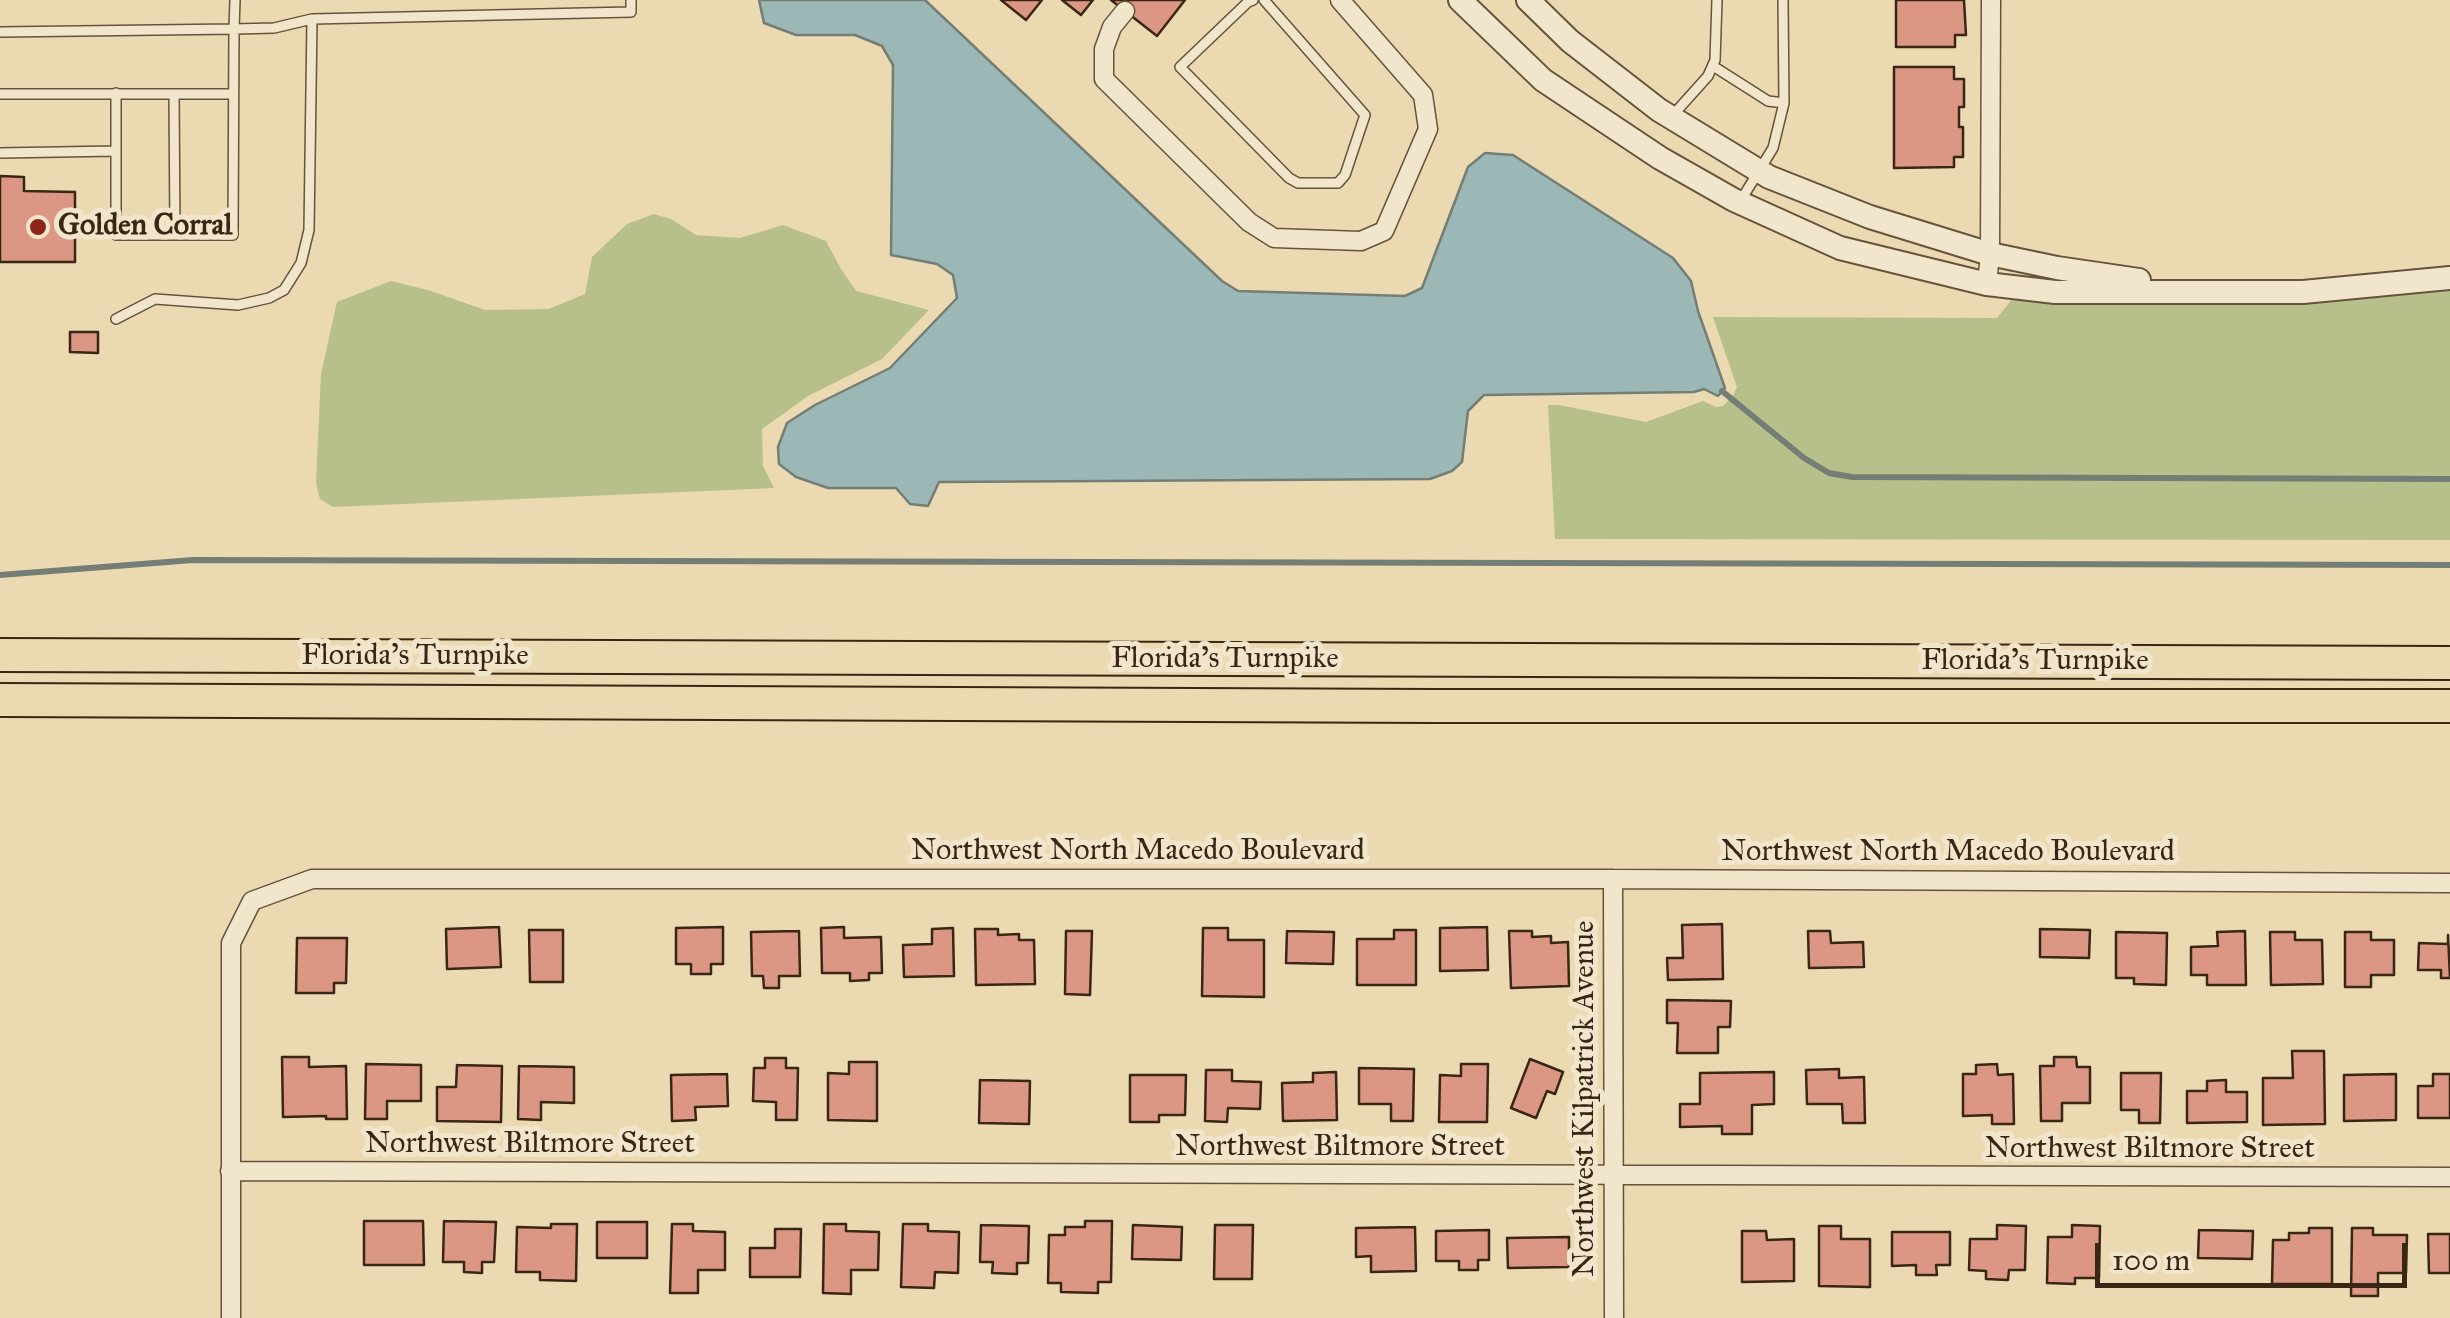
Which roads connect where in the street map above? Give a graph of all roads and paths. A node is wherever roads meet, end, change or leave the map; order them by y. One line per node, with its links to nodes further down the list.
1 (235, 0): 13 (lane)
2 (632, 0): 12 (lane)
3 (1264, 0): 10 (lane)
4 (1340, 0): 11 (street)
5 (1460, 0): 25 (street)
6 (1528, 0): 21 (street)
7 (1717, 0): 15 (lane)
8 (1784, 0): 20 (lane)
9 (1991, 0): 27 (street)
10 (1250, 1)
11 (1125, 11)
12 (312, 19): 13 (lane); 31 (lane)
13 (234, 29): 14 (lane); 19 (lane)
14 (0, 32)
15 (1712, 66): 20 (lane); 21 (lane)
16 (116, 93): 17 (lane); 18 (lane); 22 (lane)
17 (0, 94)
18 (174, 94): 19 (lane); 26 (lane)
19 (233, 94): 26 (lane)
20 (1784, 103): 24 (lane)
21 (1671, 117): 24 (street)
22 (115, 151): 23 (lane); 26 (lane)
23 (0, 153)
24 (1758, 170): 25 (lane); 27 (street)
25 (1739, 202): 29 (street)
26 (175, 236)
27 (1990, 254): 29 (street); 30 (street)
28 (2450, 278): 30 (street)
29 (1988, 284): 30 (street)
30 (2211, 292)
31 (116, 320)
32 (0, 655): 33 (highway, Florida's Turnpike)
33 (2450, 663)
34 (0, 700): 35 (highway, Florida's Turnpike)
35 (2450, 706)
36 (1613, 880): 37 (street, Northwest North Macedo Boulevard); 38 (street, Northwest North Macedo Boulevard); 39 (street, Northwest Kilpatrick Avenue)
37 (2450, 883)
38 (230, 1171): 39 (street, Northwest Biltmore Street); 41 (street, Northwest North Macedo Boulevard)
39 (1615, 1177): 40 (street, Northwest Biltmore Street); 42 (street, Northwest Kilpatrick Avenue)
40 (2450, 1177)
41 (231, 1318)
42 (1614, 1318)

